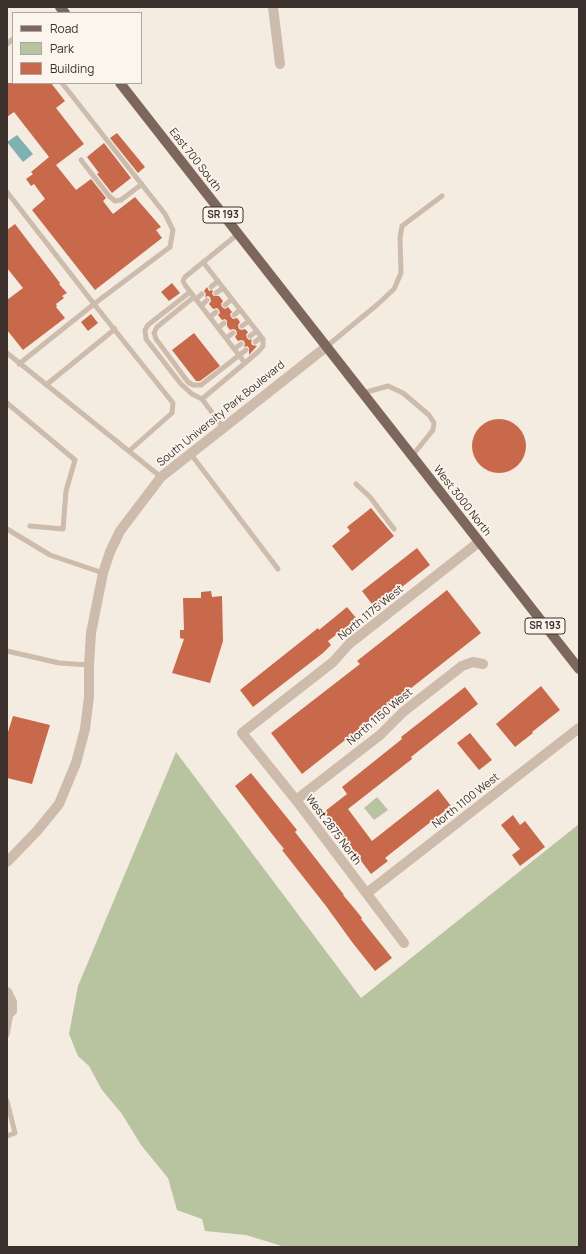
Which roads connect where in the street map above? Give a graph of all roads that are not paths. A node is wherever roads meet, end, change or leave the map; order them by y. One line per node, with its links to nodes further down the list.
1 (273, 7): 2 (street)
2 (280, 64)
3 (63, 84): 6 (lane)
4 (121, 84): 9 (main road, East 700 South / SR 193)
5 (81, 160): 6 (lane)
6 (142, 184): 20 (lane)
7 (7, 192): 20 (lane)
8 (442, 196): 39 (lane)
9 (238, 234): 10 (lane); 39 (main road, East 700 South / SR 193)
10 (203, 262): 11 (lane); 14 (lane)
11 (218, 281): 12 (lane); 13 (lane)
12 (211, 286)
13 (223, 288): 15 (lane); 18 (lane)
14 (190, 292): 17 (lane); 48 (lane)
15 (216, 293)
16 (202, 294): 17 (lane)
17 (195, 298): 22 (lane); 43 (lane)
18 (232, 299): 21 (lane); 23 (lane)
19 (208, 300): 22 (lane)
20 (94, 304): 31 (lane); 45 (lane)
21 (225, 305)
22 (201, 306): 26 (lane)
23 (240, 310): 25 (lane); 27 (lane)
24 (216, 312): 26 (lane)
25 (234, 315)
26 (210, 317): 30 (lane)
27 (249, 321): 29 (lane); 32 (lane)
28 (224, 323): 30 (lane)
29 (242, 326)
30 (218, 328): 36 (lane)
31 (114, 329): 46 (lane); 51 (lane)
32 (256, 331): 34 (lane); 35 (lane)
33 (233, 333): 36 (lane)
34 (250, 336)
35 (261, 337): 37 (lane); 44 (lane)
36 (226, 338): 40 (lane)
37 (255, 342)
38 (241, 344): 40 (lane)
39 (326, 347): 47 (main road, West 3000 North / SR 193); 50 (street, South University Park Boulevard)
40 (234, 349): 43 (lane)
41 (246, 350): 43 (lane)
42 (7, 353): 45 (lane)
43 (240, 355): 44 (lane)
44 (245, 363): 48 (lane)
45 (18, 364): 46 (lane)
46 (46, 385): 51 (lane)
47 (362, 393): 53 (main road, West 3000 North / SR 193); 53 (lane)
48 (202, 399): 50 (lane)
49 (7, 402): 56 (lane)
50 (223, 427): 52 (street, South University Park Boulevard)
51 (129, 451): 54 (lane)
52 (190, 453): 54 (street, South University Park Boulevard); 60 (lane)
53 (412, 456): 59 (main road, West 3000 North / SR 193)
54 (161, 477): 61 (street, South University Park Boulevard)
55 (356, 484): 58 (lane)
56 (30, 526)
57 (7, 529): 61 (lane)
58 (394, 529)
59 (479, 542): 65 (main road, West 3000 North / SR 193); 67 (street, North 1175 West)
60 (278, 569)
61 (103, 573): 64 (street, South University Park Boulevard)
62 (7, 651): 64 (lane)
63 (483, 664): 68 (street, North 1150 West)
64 (89, 665): 69 (street, South University Park Boulevard)
65 (579, 669)
66 (579, 728): 70 (street, North 1100 West)
67 (242, 733): 68 (street, West 2875 North)
68 (296, 800): 70 (street, West 2875 North)
69 (7, 862)
70 (367, 893): 71 (street, West 2875 North)
71 (404, 943)
72 (7, 992): 73 (street)
73 (9, 1013): 74 (lane)
74 (7, 1035)
75 (7, 1101): 76 (lane)
76 (7, 1136)

